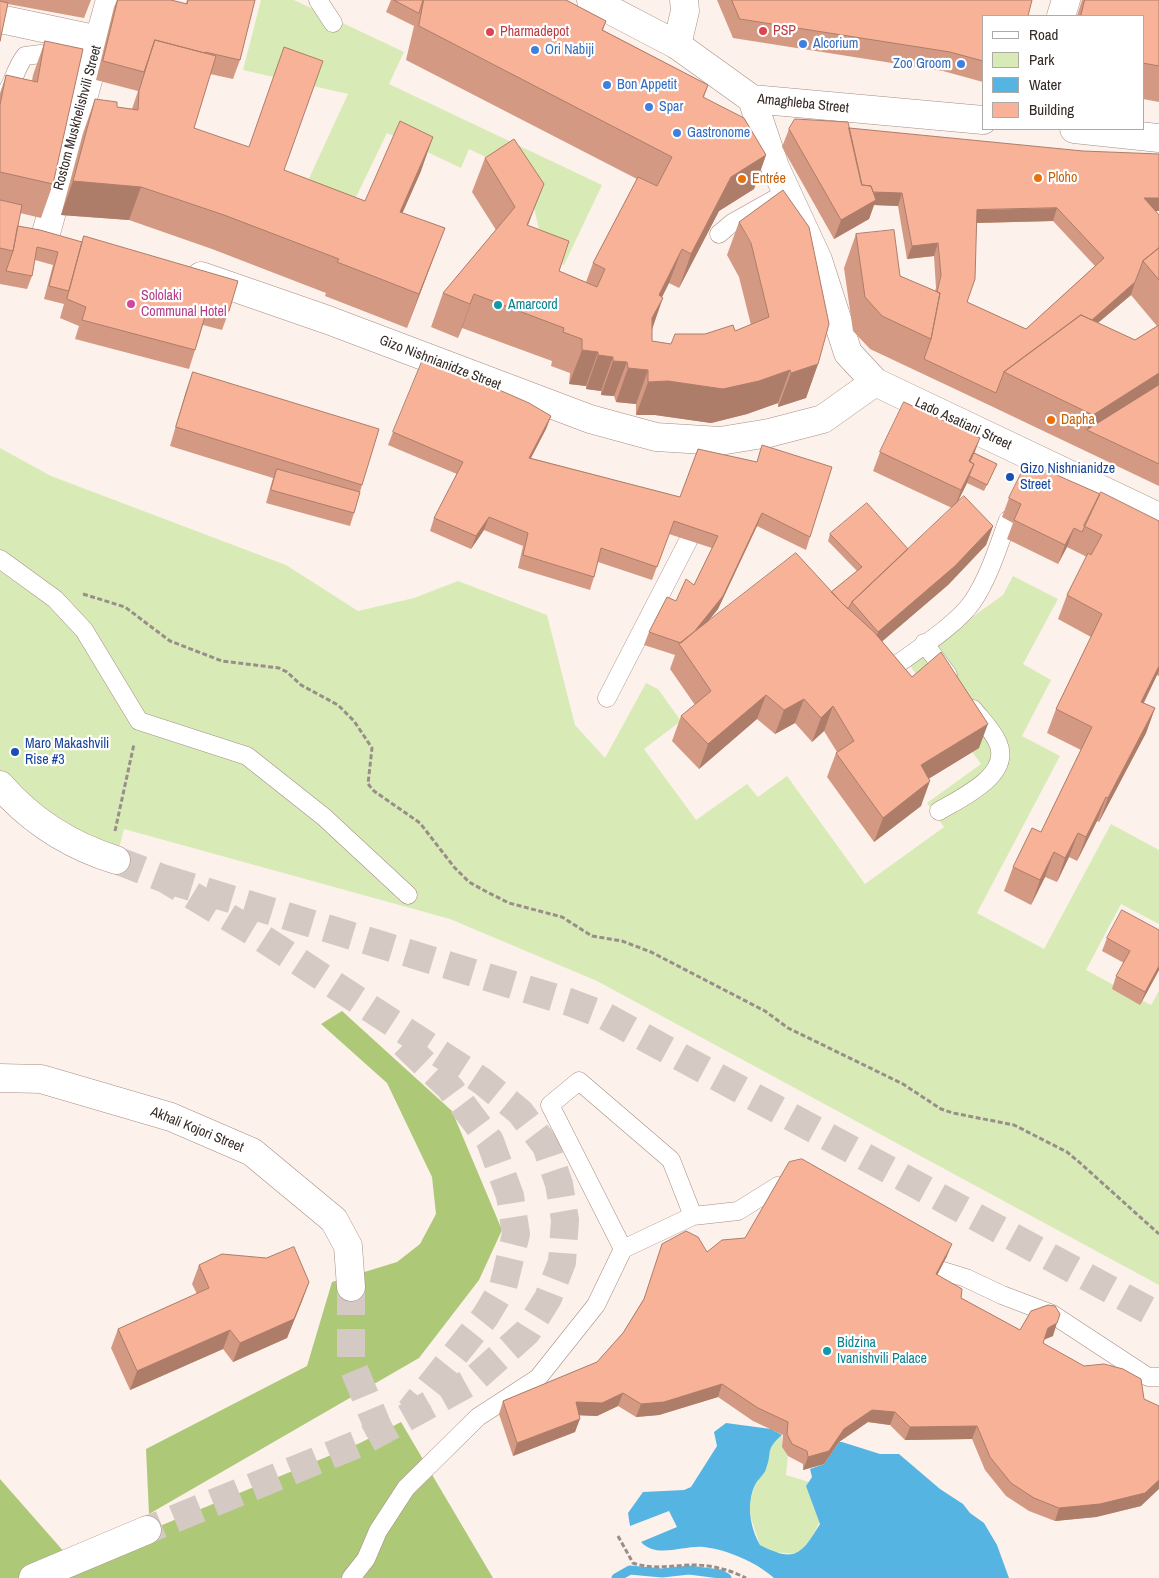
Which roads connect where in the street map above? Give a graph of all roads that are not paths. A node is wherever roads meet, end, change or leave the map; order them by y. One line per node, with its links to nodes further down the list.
1 (110, 0): 9 (street, Rostom Muskhelishvili Street)
2 (318, 0): 8 (lane)
3 (591, 0): 10 (street, Amaghleba Street)
4 (684, 0): 10 (street)
5 (1066, 0): 6 (street)
6 (1061, 15)
7 (0, 19): 9 (street)
8 (333, 23)
9 (99, 40): 11 (street, Rostom Muskhelishvili Street)
10 (677, 45): 13 (street, Amaghleba Street)
11 (92, 67): 12 (lane); 20 (street, Rostom Muskhelishvili Street)
12 (0, 99)
13 (752, 99): 14 (street, Amaghleba Street); 17 (street)
14 (982, 120)
15 (1083, 130): 16 (street)
16 (1159, 138)
17 (788, 193): 19 (lane); 23 (street)
18 (18, 232): 20 (street)
19 (719, 234)
20 (45, 236): 21 (street)
21 (72, 241)
22 (175, 266): 23 (street, Gizo Nishnianidze Street)
23 (875, 382): 24 (street, Lado Asatiani Street)
24 (1159, 517)
25 (1008, 520): 28 (lane)
26 (688, 540): 30 (lane)
27 (0, 559): 34 (lane)
28 (924, 643): 29 (lane); 32 (lane)
29 (888, 671)
30 (608, 698)
31 (0, 785): 33 (street)
32 (940, 812)
33 (113, 859)
34 (408, 895)
35 (0, 1078): 40 (street, Akhali Kojori Street)
36 (778, 1186): 37 (lane)
37 (693, 1216): 38 (lane); 38 (lane)
38 (623, 1249): 44 (lane)
39 (940, 1270): 41 (lane)
40 (352, 1287)
41 (1159, 1377)
42 (148, 1530): 43 (street)
43 (33, 1578)
44 (351, 1578)

